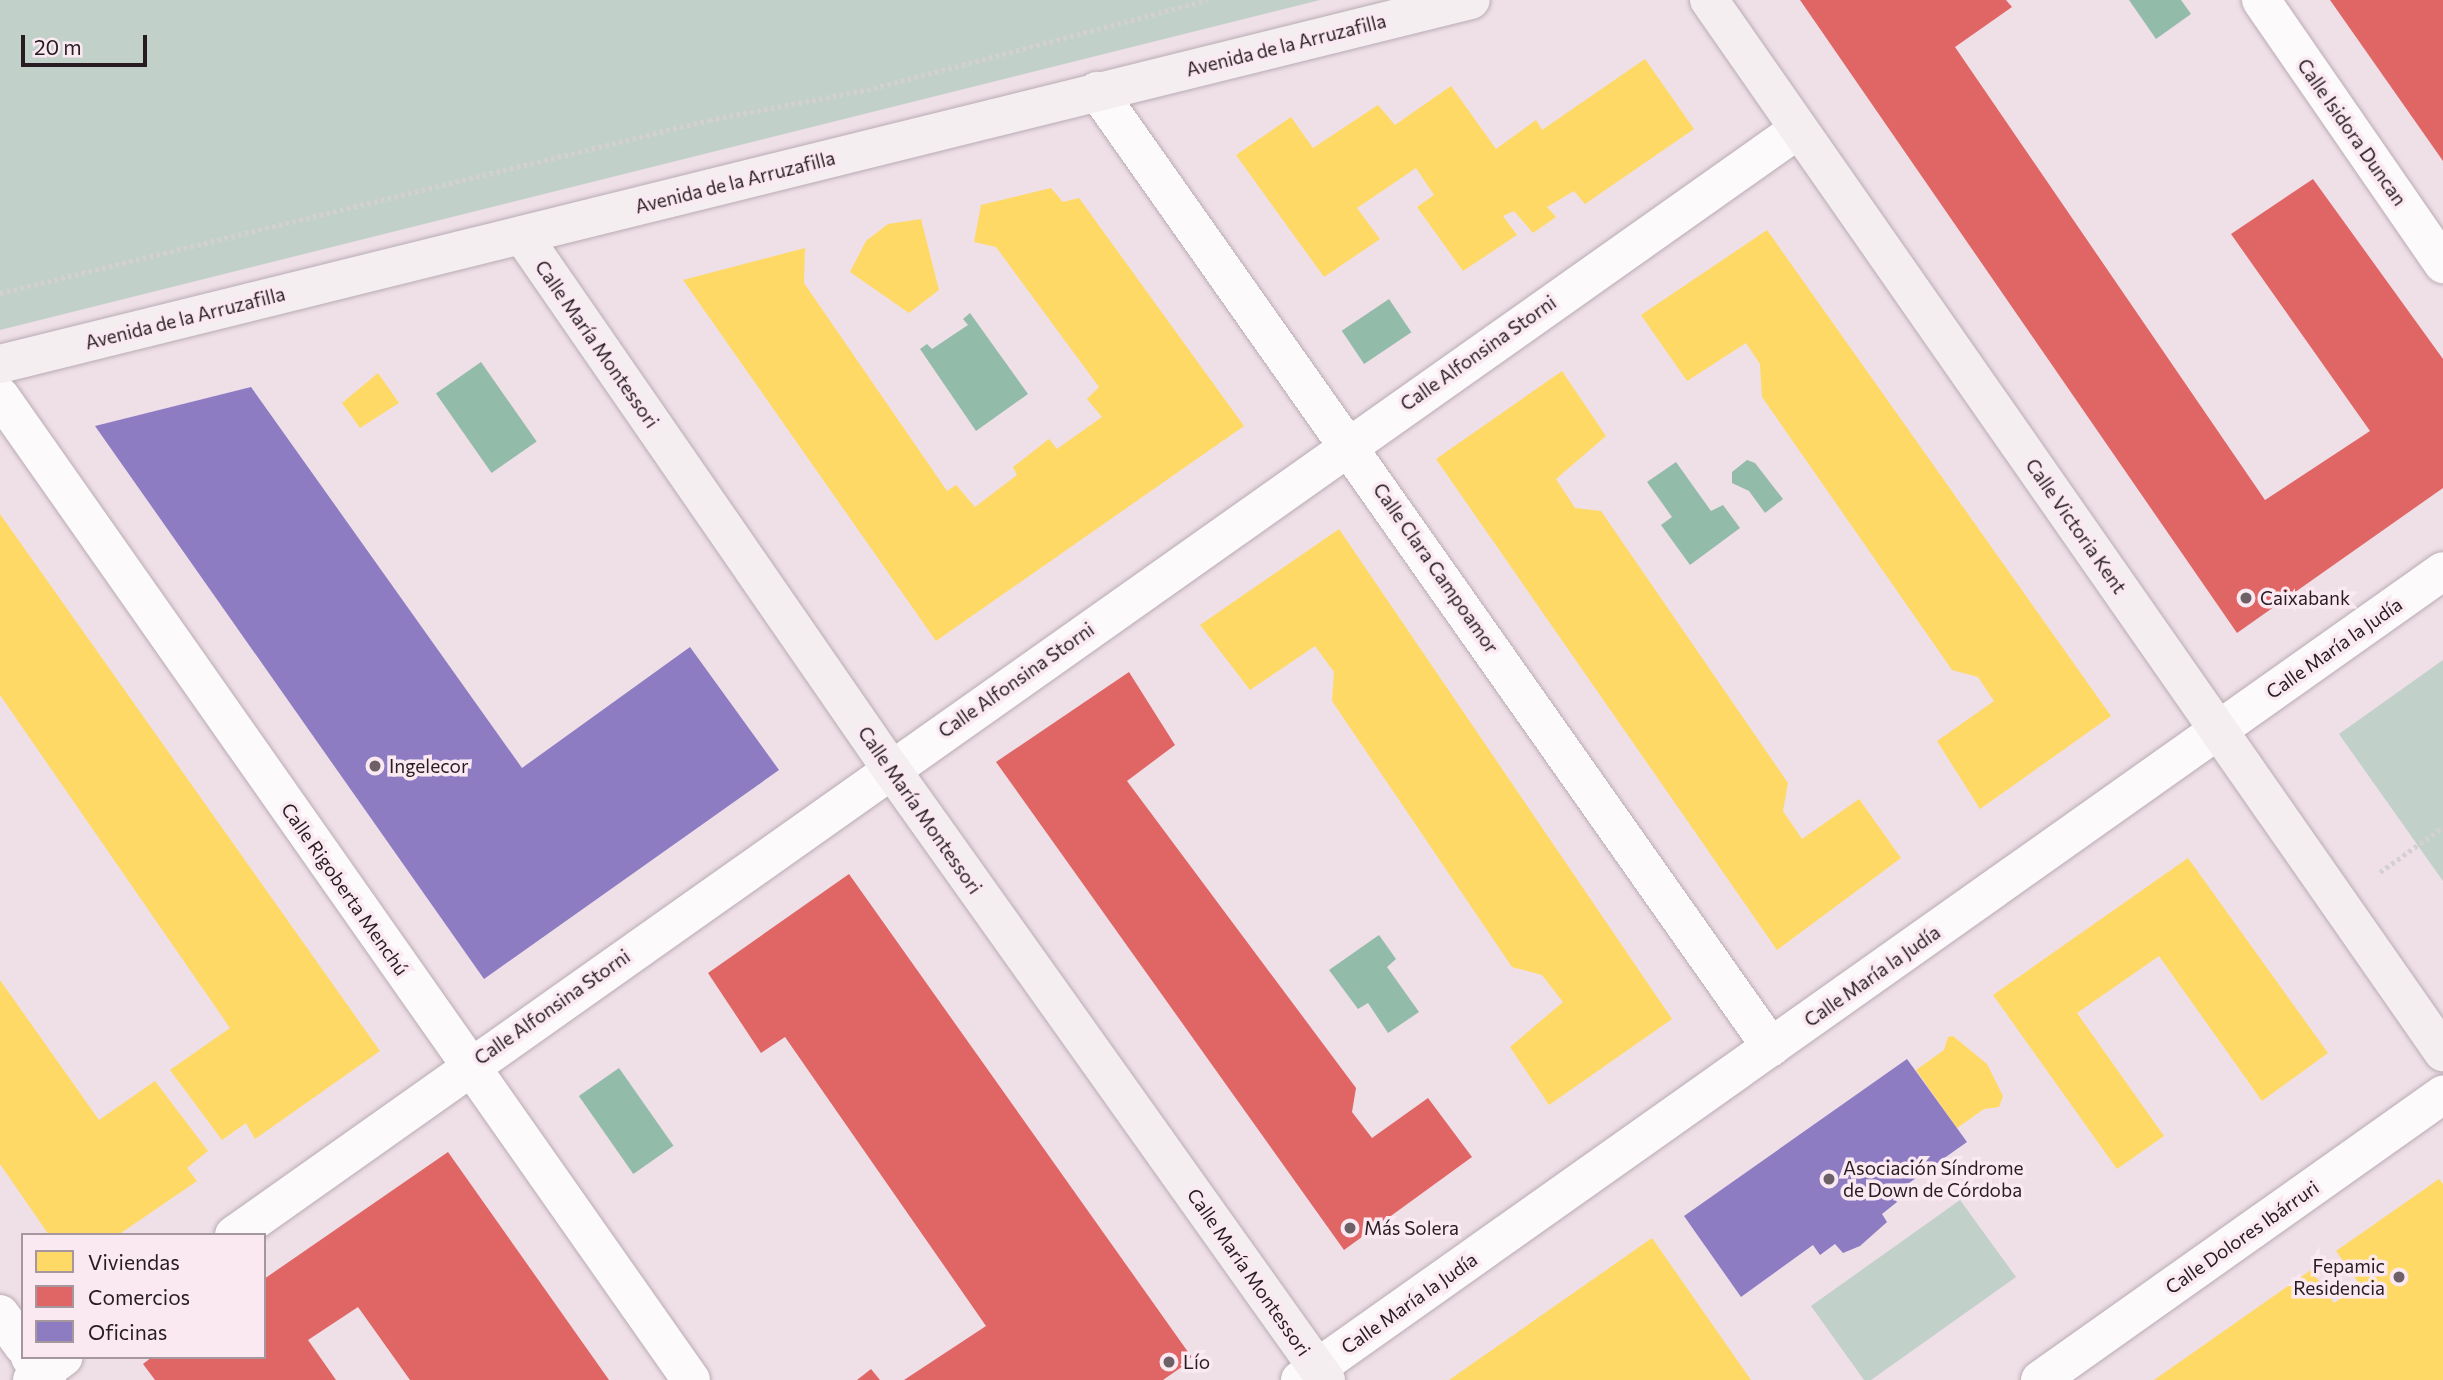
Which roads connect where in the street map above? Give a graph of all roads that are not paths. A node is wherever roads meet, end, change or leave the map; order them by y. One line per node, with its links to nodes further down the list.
1 (1471, 0): 4 (main road, Avenida de la Arruzafilla)
2 (1709, 0): 5 (main road, Calle Victoria Kent)
3 (2261, 0): 7 (street, Calle Isidora Duncan)
4 (1097, 91): 6 (main road, Avenida de la Arruzafilla); 10 (street, Calle Clara Campoamor)
5 (1799, 129): 10 (street, Calle Alfonsina Storni); 12 (main road, Calle Victoria Kent)
6 (522, 236): 8 (main road, Avenida de la Arruzafilla); 13 (main road, Calle María Montessori)
7 (2443, 264)
8 (0, 364)
9 (0, 396): 16 (street, Calle Rigoberta Menchú)
10 (1348, 444): 13 (street, Calle Alfonsina Storni); 14 (street, Calle Clara Campoamor)
11 (2443, 571): 12 (street, Calle María la Judía)
12 (2219, 730): 14 (street, Calle María la Judía); 15 (main road, Calle Victoria Kent)
13 (891, 769): 16 (street, Calle Alfonsina Storni); 21 (main road, Calle María Montessori)
14 (1772, 1047): 21 (street, Calle María la Judía)
15 (2443, 1052)
16 (468, 1065): 18 (street, Calle Alfonsina Storni); 22 (street, Calle Rigoberta Menchú)
17 (2443, 1094): 23 (street, Calle Dolores Ibárruri)
18 (237, 1233)
19 (0, 1314): 20 (street)
20 (21, 1341)
21 (1314, 1376)
22 (691, 1380)
23 (2040, 1380)

